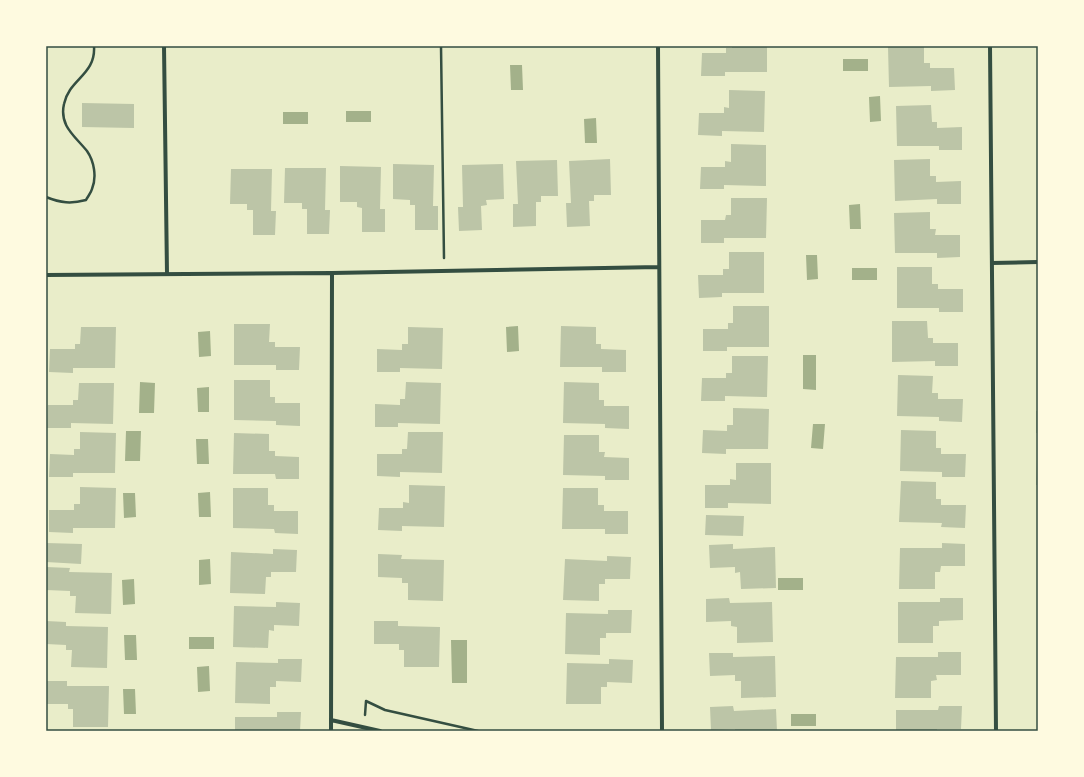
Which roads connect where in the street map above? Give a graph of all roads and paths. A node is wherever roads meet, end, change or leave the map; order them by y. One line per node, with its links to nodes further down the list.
1 (94, 46): 6 (path)
2 (164, 46): 12 (street)
3 (441, 46): 10 (path)
4 (658, 46): 9 (street)
5 (990, 46): 8 (street)
6 (46, 198)
7 (1038, 262): 8 (street)
8 (992, 263): 20 (street)
9 (659, 267): 10 (street); 19 (street)
10 (444, 271): 11 (street)
11 (332, 273): 12 (street); 15 (street)
12 (167, 274): 13 (street)
13 (46, 275)
14 (366, 701): 18 (path)
15 (331, 720): 16 (street); 17 (street)
16 (331, 731)
17 (380, 731)
18 (478, 731)
19 (662, 731)
20 (996, 731)

